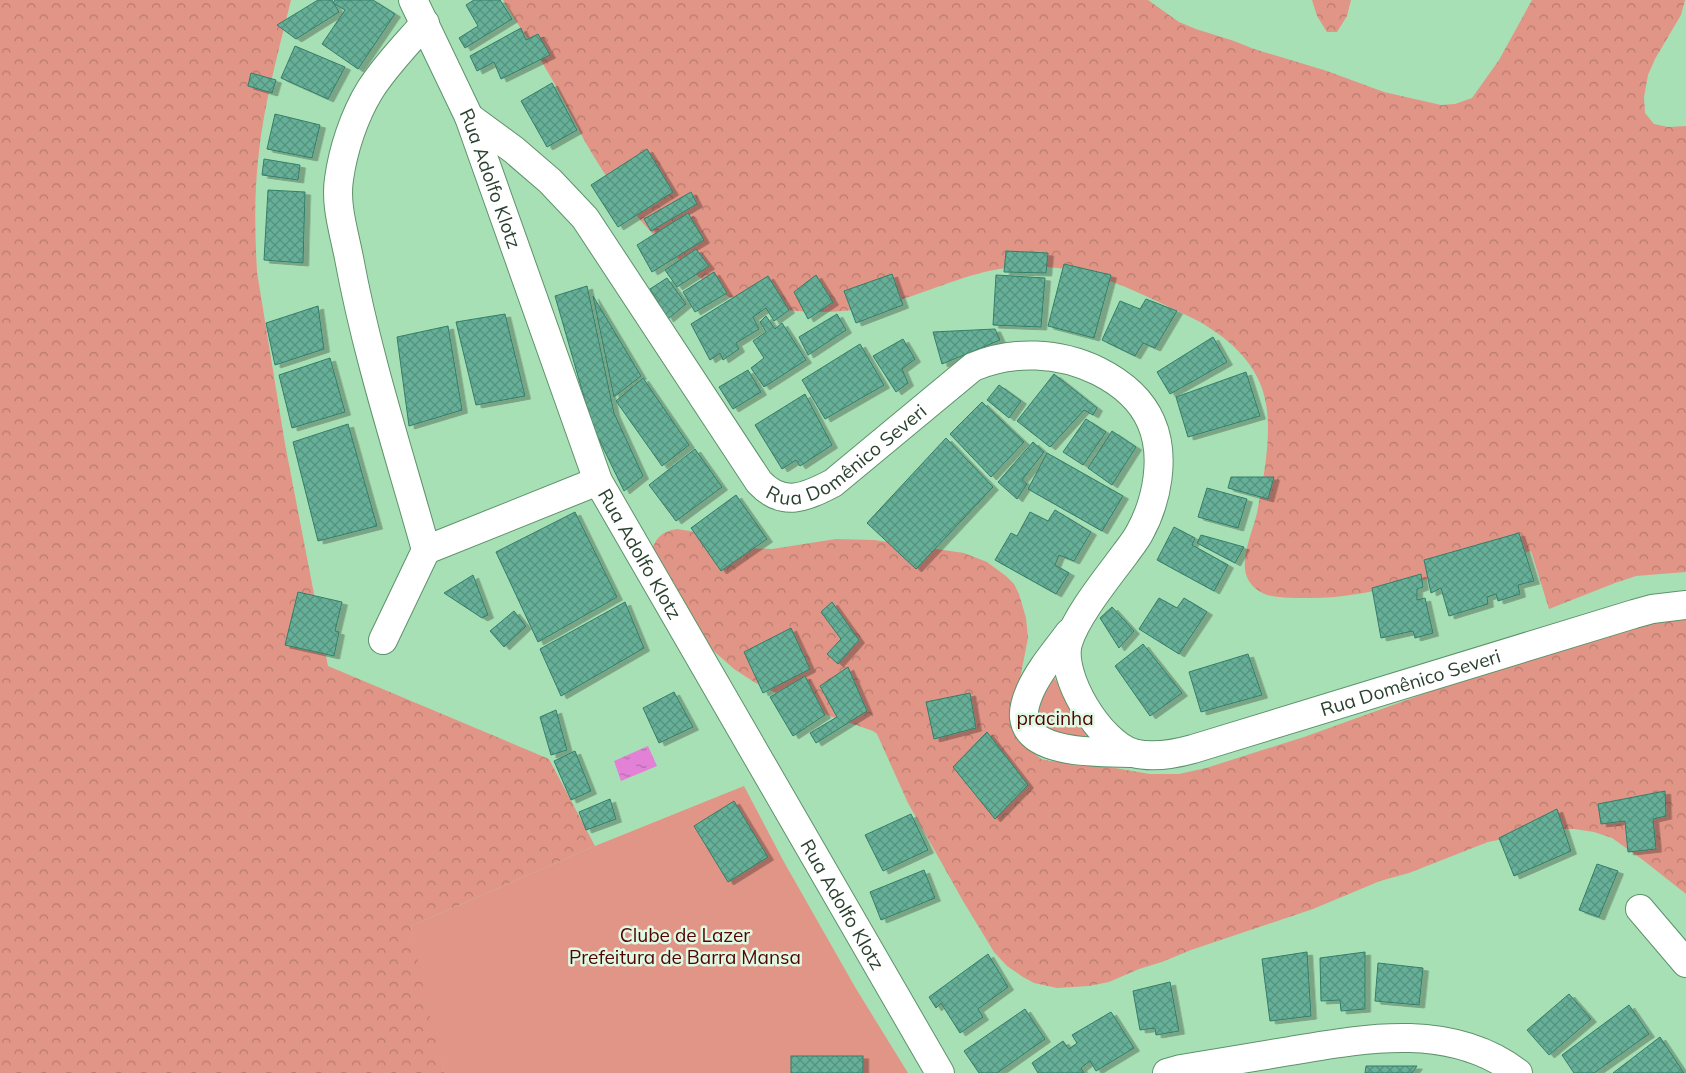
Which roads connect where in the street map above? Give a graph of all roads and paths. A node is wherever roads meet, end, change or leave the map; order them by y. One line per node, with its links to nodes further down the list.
1 (412, 0): 2 (street, Rua Adolfo Klotz)
2 (425, 24): 3 (street, Rua Adolfo Klotz); 5 (street)
3 (469, 117): 4 (street, Rua Adolfo Klotz); 7 (street, Rua Domênico Severi)
4 (598, 481): 5 (street); 12 (street, Rua Adolfo Klotz)
5 (426, 550): 8 (street)
6 (1686, 605): 9 (street, Rua Domênico Severi)
7 (1082, 616): 9 (street, Rua Domênico Severi); 9 (street, Rua Domênico Severi)
8 (383, 640)
9 (1133, 753)
10 (1640, 909): 11 (street)
11 (1686, 962)
12 (940, 1073)
13 (1166, 1073): 14 (street)
14 (1518, 1073)

